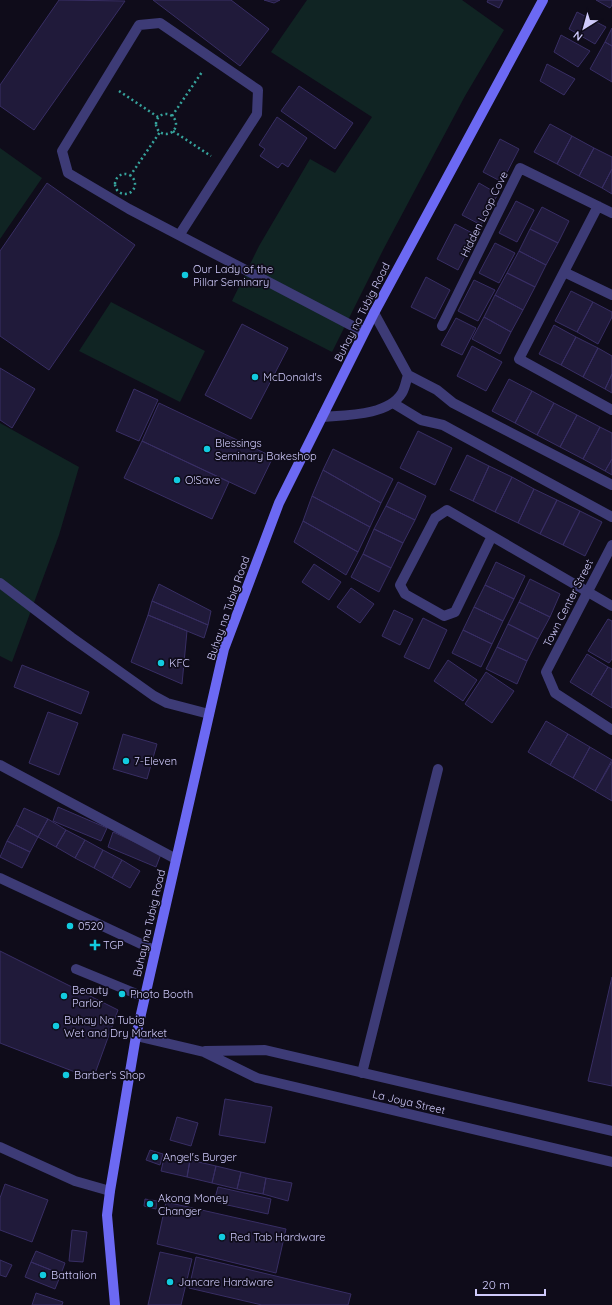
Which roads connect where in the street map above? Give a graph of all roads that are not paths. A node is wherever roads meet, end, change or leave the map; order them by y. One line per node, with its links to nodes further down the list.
1 (543, 0): 7 (main road, Buhay na Tubig Road)
2 (598, 206): 3 (street, Hidden Loop Cove); 5 (street); 8 (street, Hidden Loop Cove)
3 (612, 213)
4 (180, 234): 4 (street); 9 (street)
5 (564, 272): 6 (street); 12 (street)
6 (612, 295)
7 (374, 313): 9 (main road, Buhay na Tubig Road); 10 (street)
8 (442, 326)
9 (364, 332): 13 (main road, Buhay na Tubig Road)
10 (408, 375): 11 (street); 14 (street)
11 (393, 403): 13 (street); 15 (street)
12 (612, 410)
13 (322, 417): 21 (main road, Buhay na Tubig Road)
14 (612, 485)
15 (612, 517)
16 (492, 536): 16 (street); 19 (street)
17 (612, 545): 19 (street, Town Center Street)
18 (0, 583): 21 (street)
19 (588, 591): 20 (street); 22 (street, Town Center Street)
20 (612, 606)
21 (209, 714): 25 (main road, Buhay na Tubig Road)
22 (612, 730)
23 (0, 764): 25 (street)
24 (438, 769): 32 (street)
25 (176, 859): 27 (main road, Buhay na Tubig Road)
26 (0, 878): 27 (street)
27 (154, 950): 29 (main road, Buhay na Tubig Road)
28 (76, 969): 29 (street)
29 (144, 997): 30 (main road, Buhay na Tubig Road)
30 (136, 1036): 31 (street, La Joya Street); 36 (main road, Buhay na Tubig Road)
31 (204, 1052): 32 (street, La Joya Street); 35 (street, La Joya Street)
32 (362, 1073): 33 (street, La Joya Street)
33 (612, 1131)
34 (0, 1147): 36 (street)
35 (612, 1162)
36 (110, 1191): 37 (main road, Buhay na Tubig Road)
37 (115, 1305)

